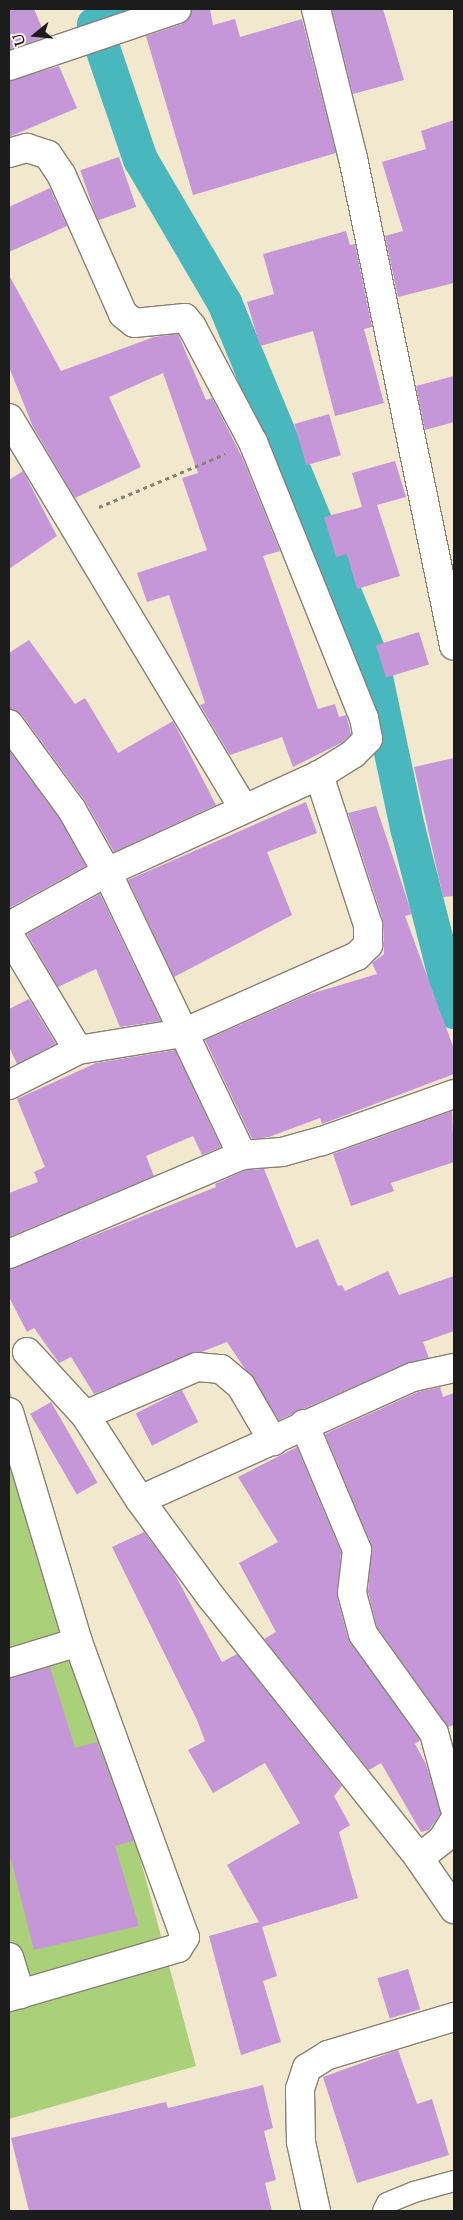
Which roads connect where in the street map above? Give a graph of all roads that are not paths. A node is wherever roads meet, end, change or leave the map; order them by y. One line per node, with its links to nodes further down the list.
1 (176, 9): 3 (street)
2 (316, 9): 7 (street)
3 (9, 66)
4 (9, 152): 9 (street)
5 (9, 418): 6 (street)
6 (18, 453): 10 (street)
7 (454, 646)
8 (9, 724): 11 (street)
9 (319, 774): 10 (street); 14 (street)
10 (244, 809): 11 (street)
11 (107, 872): 12 (street); 14 (street)
12 (9, 926)
13 (9, 935): 15 (street)
14 (183, 1033): 15 (street); 18 (street)
15 (78, 1050): 16 (street)
16 (9, 1084)
17 (454, 1094): 18 (street)
18 (242, 1155): 19 (street)
19 (9, 1254)
20 (27, 1352): 23 (street)
21 (454, 1368): 24 (street)
22 (9, 1412): 27 (street)
23 (85, 1414): 25 (street); 26 (street)
24 (304, 1424): 25 (street); 29 (street)
25 (273, 1441): 26 (street)
26 (140, 1500): 31 (street)
27 (78, 1642): 28 (street); 34 (street)
28 (9, 1663)
29 (454, 1806)
30 (454, 1821): 31 (street)
31 (419, 1858): 32 (street)
32 (454, 1909)
33 (9, 1957): 34 (street)
34 (15, 1995)
35 (454, 2017): 37 (street)
36 (454, 2181): 38 (lane)
37 (316, 2211)
38 (383, 2211)

